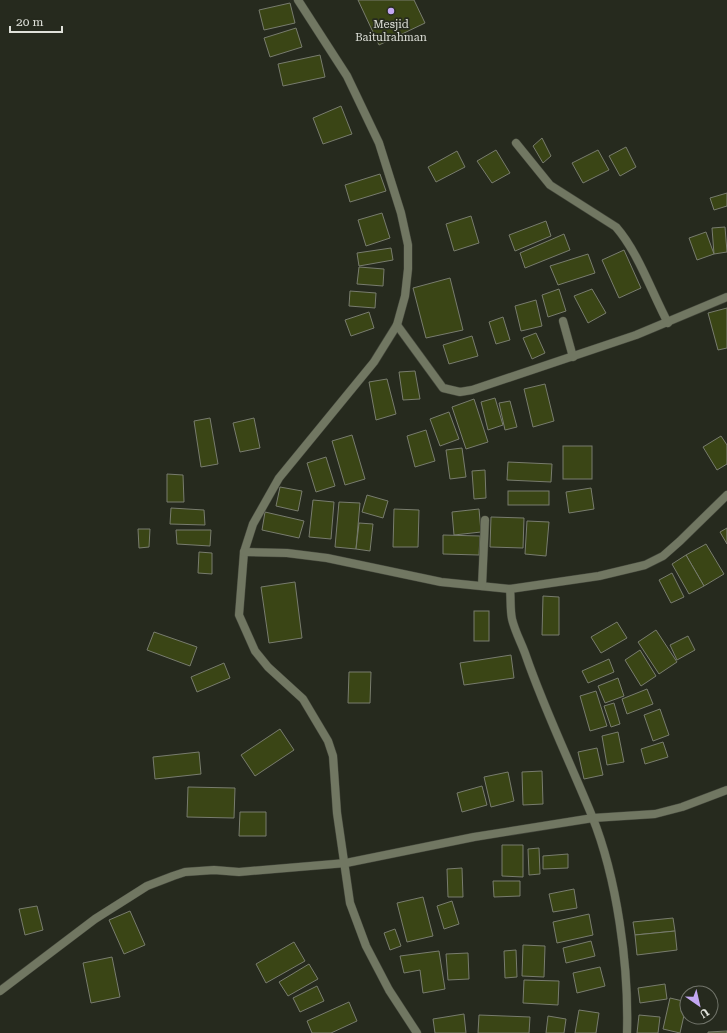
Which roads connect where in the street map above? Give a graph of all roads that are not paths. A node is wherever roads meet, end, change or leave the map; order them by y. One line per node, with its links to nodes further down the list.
1 (298, 0): 6 (street)
2 (516, 143): 5 (street)
3 (727, 297): 5 (street)
4 (563, 321): 7 (street)
5 (668, 323): 7 (street)
6 (397, 325): 7 (street); 10 (street)
7 (574, 357)
8 (727, 495): 12 (street)
9 (485, 520): 11 (street)
10 (244, 552): 11 (street); 15 (street)
11 (482, 586): 12 (street)
12 (510, 589): 14 (street)
13 (727, 790): 14 (street)
14 (593, 818): 15 (street); 18 (street)
15 (346, 863): 16 (street); 17 (street)
16 (0, 991)
17 (417, 1033)
18 (627, 1033)

